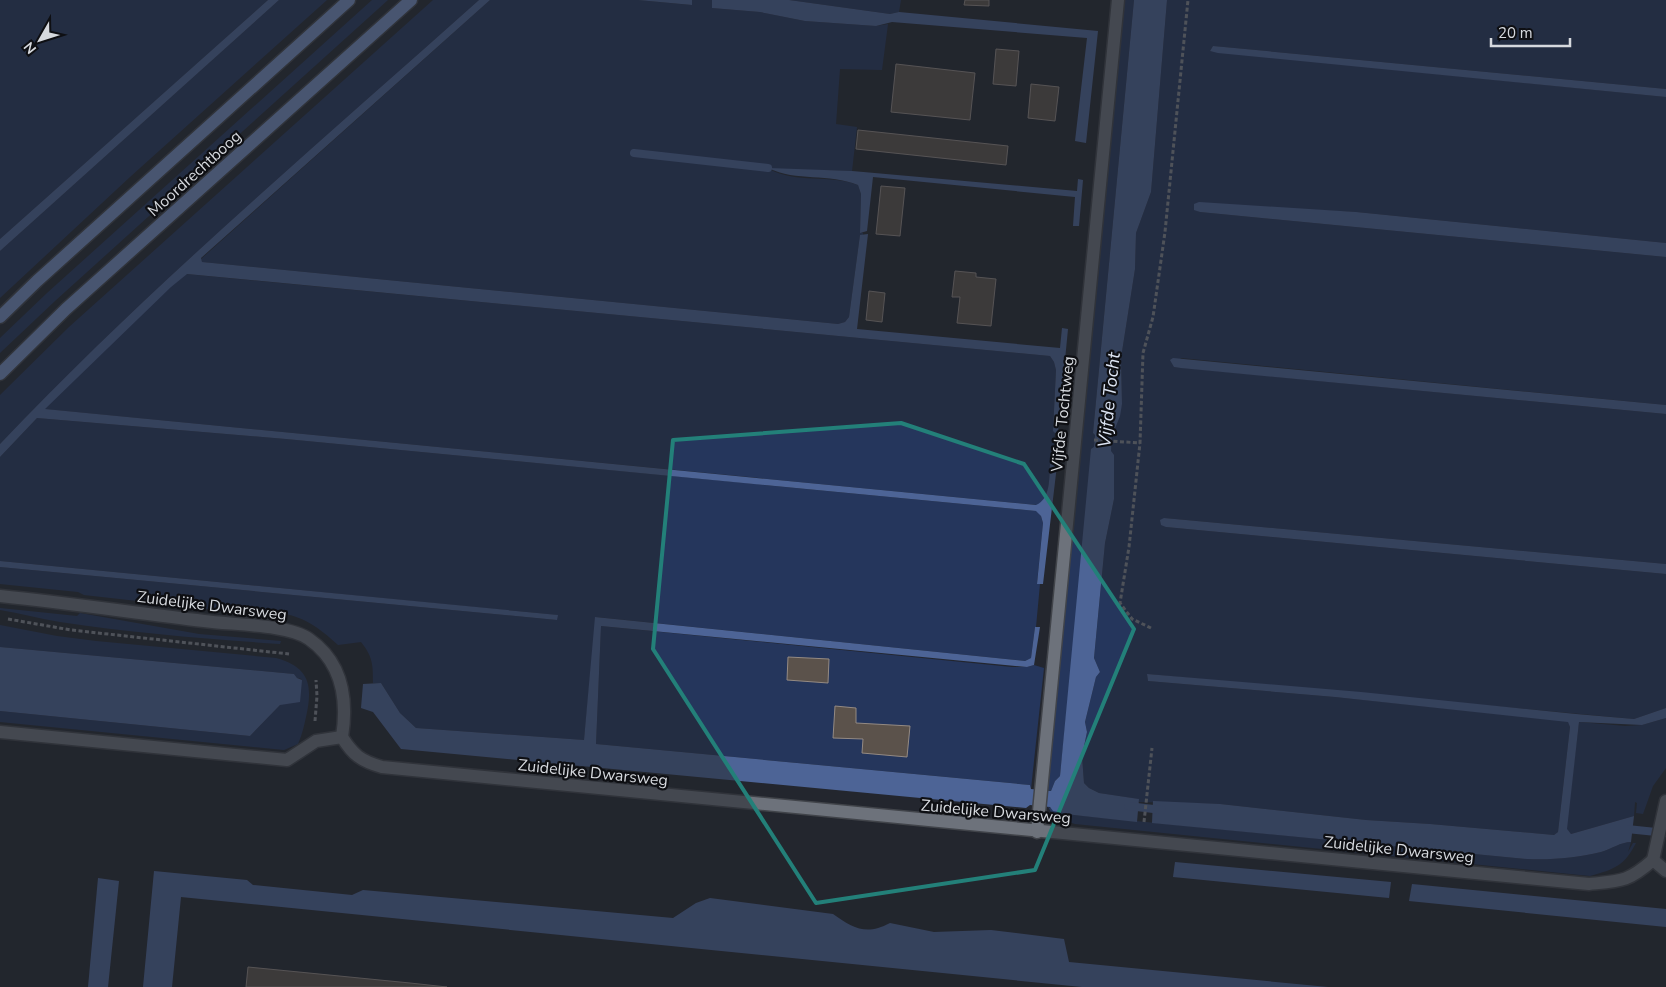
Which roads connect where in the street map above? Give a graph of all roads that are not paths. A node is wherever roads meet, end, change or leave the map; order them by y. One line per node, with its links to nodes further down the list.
1 (350, 0): 4 (main road, Moordrechtboog)
2 (411, 0): 5 (main road, Moordrechtboog)
3 (1118, 0): 10 (street, Vijfde Tochtweg)
4 (0, 317)
5 (0, 374)
6 (0, 596): 8 (street, Zuidelijke Dwarsweg)
7 (0, 732): 8 (street)
8 (342, 737): 10 (street, Zuidelijke Dwarsweg)
9 (1666, 801): 11 (street)
10 (1037, 832): 11 (street, Zuidelijke Dwarsweg)
11 (1653, 860): 12 (street)
12 (1666, 872)

